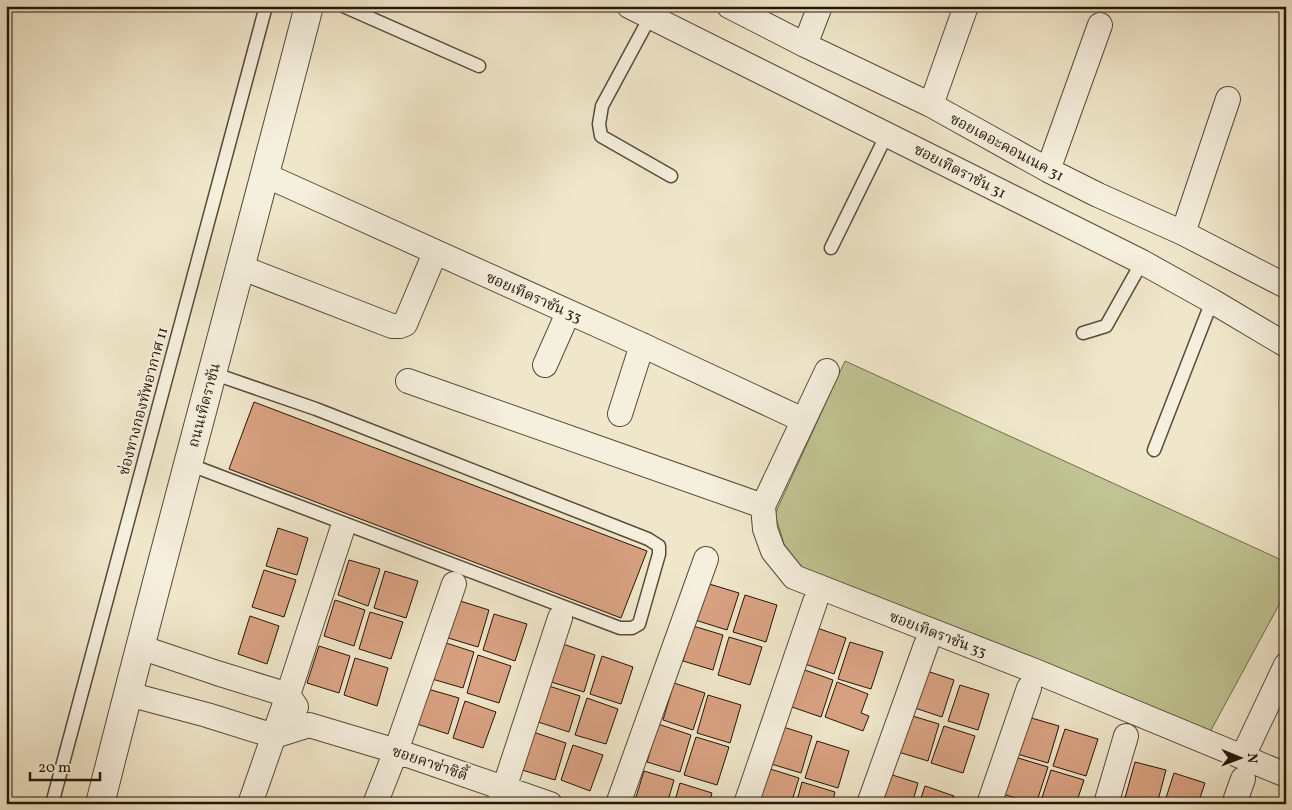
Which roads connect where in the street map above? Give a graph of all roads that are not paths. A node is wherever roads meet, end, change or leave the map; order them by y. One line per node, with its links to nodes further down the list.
1 (266, 6): 56 (lane, ช่องทางกองทัพอากาศ 11)
2 (309, 6): 16 (street, ถนนเทิดราชัน)
3 (343, 6): 11 (lane)
4 (629, 6): 8 (street, ซอยเทิดราชัน 31)
5 (729, 6): 10 (street, ซอยเดอะคอนเนค 31)
6 (820, 6): 10 (street)
7 (966, 6): 13 (street)
8 (650, 17): 14 (street, ซอยเทิดราชัน 31); 17 (lane)
9 (1100, 25): 15 (street)
10 (805, 45): 13 (street, ซอยเดอะคอนเนค 31)
11 (480, 66)
12 (1228, 99): 18 (street)
13 (931, 105): 15 (street, ซอยเดอะคอนเนค 31)
14 (887, 134): 19 (lane); 21 (street, ซอยเทิดราชัน 31)
15 (1048, 170): 18 (street, ซอยเดอะคอนเนค 31)
16 (265, 175): 20 (street, ซอยเทิดราชัน 33); 22 (street, ถนนเทิดราชัน)
17 (671, 176)
18 (1183, 234): 23 (street, ซอยเดอะคอนเนค 31)
19 (831, 248)
20 (435, 253): 22 (street); 25 (street, ซอยเทิดราชัน 33)
21 (1142, 262): 24 (street, ซอยเทิดราชัน 31); 26 (lane)
22 (240, 268): 31 (street, ถนนเทิดราชัน)
23 (1286, 286)
24 (1212, 301): 28 (street, ซอยเทิดราชัน 31); 35 (lane)
25 (568, 313): 27 (street, ซอยเทิดราชัน 33); 29 (street)
26 (1083, 333)
27 (642, 345): 33 (street); 34 (street, ซอยเทิดราชัน 33)
28 (1286, 345)
29 (545, 365)
30 (826, 372): 34 (street)
31 (212, 373): 36 (street, ถนนเทิดราชัน); 36 (lane)
32 (408, 381): 37 (street)
33 (620, 414)
34 (803, 420): 37 (street)
35 (1154, 450)
36 (188, 464): 44 (street, ถนนเทิดราชัน)
37 (763, 506): 53 (street, ซอยเทิดราชัน 33)
38 (342, 530): 48 (street)
39 (706, 559): 61 (street)
40 (454, 584): 52 (street)
41 (815, 602): 62 (street)
42 (560, 618): 55 (street)
43 (926, 645): 63 (street)
44 (140, 647): 47 (street, ถนนเทิดราชัน); 48 (street)
45 (1286, 665): 53 (street)
46 (1029, 688): 64 (street)
47 (128, 694): 50 (street); 57 (street, ถนนเทิดราชัน)
48 (288, 695): 49 (street); 50 (street)
49 (309, 725): 50 (street); 52 (street, ซอยคาซ่าซิตี้)
50 (274, 736): 58 (street)
51 (1126, 736): 65 (street)
52 (396, 751): 55 (street, ซอยคาซ่าซิตี้); 59 (street)
53 (1243, 768): 54 (street, ซอยเทิดราชัน 33); 66 (street)
54 (1286, 775)
55 (502, 796): 60 (street, ซอยคาซ่าซิตี้)
56 (52, 804)
57 (100, 804)
58 (250, 804)
59 (375, 804)
60 (550, 804)
61 (618, 804)
62 (746, 804)
63 (869, 804)
64 (989, 804)
65 (1106, 804)
66 (1234, 804)

